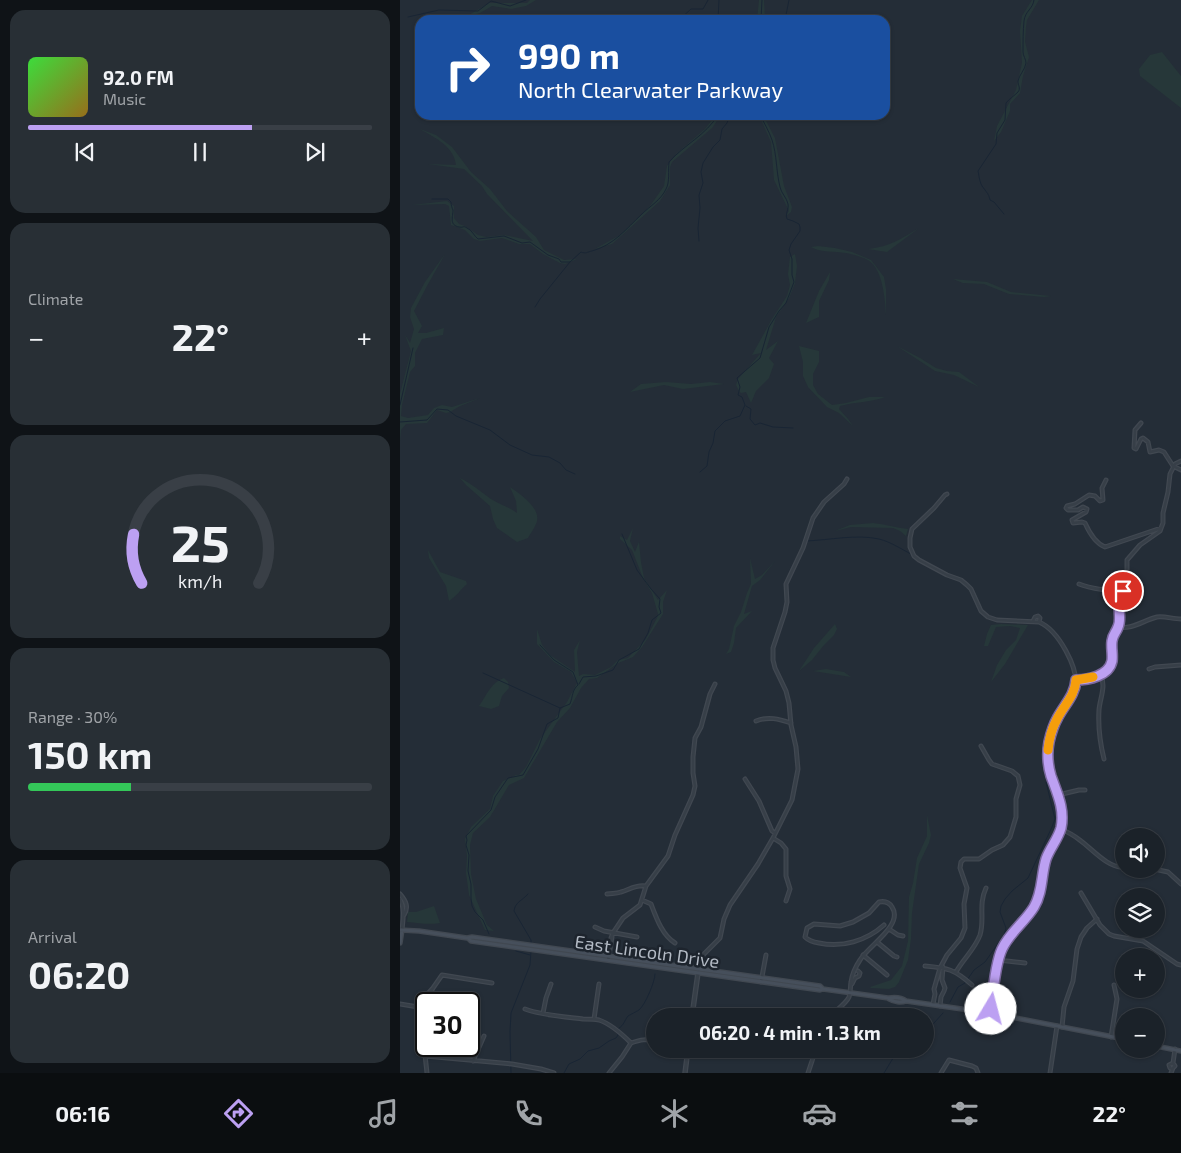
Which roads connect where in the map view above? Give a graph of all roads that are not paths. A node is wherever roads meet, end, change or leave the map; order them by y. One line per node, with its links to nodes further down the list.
1 (1141, 423): 3 (street)
2 (1181, 461): 3 (street)
3 (1173, 466): 4 (street); 8 (street)
4 (1181, 470)
5 (847, 479): 19 (street)
6 (1106, 480): 8 (street)
7 (947, 494): 16 (street)
8 (1162, 528): 10 (street)
9 (1079, 584): 10 (street)
10 (1122, 594): 12 (street)
11 (1181, 619): 12 (street)
12 (1118, 627): 15 (street)
13 (1181, 665): 14 (street)
14 (1149, 669)
15 (1101, 674): 16 (street); 21 (street)
16 (1076, 680): 24 (street)
17 (715, 684): 31 (street)
18 (756, 721): 19 (street)
19 (790, 723): 26 (street)
20 (981, 746): 60 (street)
21 (1104, 759)
22 (744, 779): 26 (street)
23 (1085, 790): 24 (street)
24 (1058, 794): 25 (street)
25 (1060, 829): 28 (street); 56 (street)
26 (775, 833): 27 (street)
27 (773, 838): 38 (street); 62 (street)
28 (1115, 865)
29 (1165, 871): 30 (street)
30 (1181, 884)
31 (646, 886): 35 (street); 37 (street)
32 (986, 888): 63 (street)
33 (1081, 893): 39 (street)
34 (400, 894): 36 (street)
35 (607, 894)
36 (401, 899): 43 (street)
37 (642, 900): 45 (street); 49 (street)
38 (786, 901)
39 (1097, 919): 58 (street); 87 (street)
40 (884, 925): 44 (street)
41 (595, 928): 45 (street)
42 (889, 929): 44 (street); 46 (street); 48 (street)
43 (401, 930): 51 (main road); 55 (main road, East Lincoln Drive)
44 (878, 931): 48 (street)
45 (613, 934): 47 (street); 55 (street)
46 (902, 936)
47 (636, 937)
48 (882, 937): 50 (street)
49 (675, 942)
50 (876, 942): 53 (street); 54 (street)
51 (400, 943)
52 (766, 955): 65 (street)
53 (863, 955): 61 (street); 64 (street)
54 (897, 957)
55 (609, 958): 62 (main road, East Lincoln Drive)
56 (998, 960): 57 (street); 84 (street)
57 (1025, 963)
58 (1181, 965)
59 (925, 966): 60 (street)
60 (941, 968): 63 (street); 73 (street); 75 (street)
61 (857, 969): 71 (street); 71 (street)
62 (698, 971): 65 (main road, East Lincoln Drive); 80 (street)
63 (956, 972): 69 (street)
64 (887, 975)
65 (762, 980): 74 (main road, East Lincoln Drive)
66 (492, 983): 72 (street)
67 (551, 984): 83 (street)
68 (599, 984): 85 (street)
69 (970, 984)
70 (1114, 985): 89 (street)
71 (851, 987): 74 (street)
72 (431, 992)
73 (934, 992): 75 (street); 77 (street)
74 (850, 993): 77 (main road, East Lincoln Drive); 81 (street)
75 (942, 993): 79 (street)
76 (400, 1004): 78 (street)
77 (933, 1005): 79 (main road, East Lincoln Drive)
78 (415, 1006)
79 (940, 1006): 84 (main road, East Lincoln Drive)
80 (693, 1008)
81 (838, 1008)
82 (525, 1009): 83 (street)
83 (543, 1013): 85 (street)
84 (990, 1013): 86 (main road, East Lincoln Drive)
85 (594, 1019): 92 (street)
86 (1056, 1026): 87 (main road, East Lincoln Drive); 109 (street)
87 (1062, 1027): 89 (main road, East Lincoln Drive)
88 (484, 1036): 100 (street)
89 (1111, 1037): 90 (main road, East Lincoln Drive)
90 (1115, 1038)
91 (646, 1040): 92 (street)
92 (631, 1043): 104 (street)
93 (1165, 1048): 94 (main road)
94 (1175, 1050): 95 (main road); 110 (street)
95 (1181, 1051)
96 (425, 1057): 102 (street)
97 (435, 1057): 100 (street)
98 (687, 1058): 105 (street)
99 (813, 1058): 106 (street)
100 (474, 1061): 101 (street)
101 (549, 1072): 103 (street)
102 (427, 1073)
103 (554, 1073)
104 (608, 1073)
105 (685, 1073)
106 (808, 1073)
107 (941, 1073): 108 (street)
108 (978, 1073)
109 (1050, 1073)
110 (1171, 1073)

